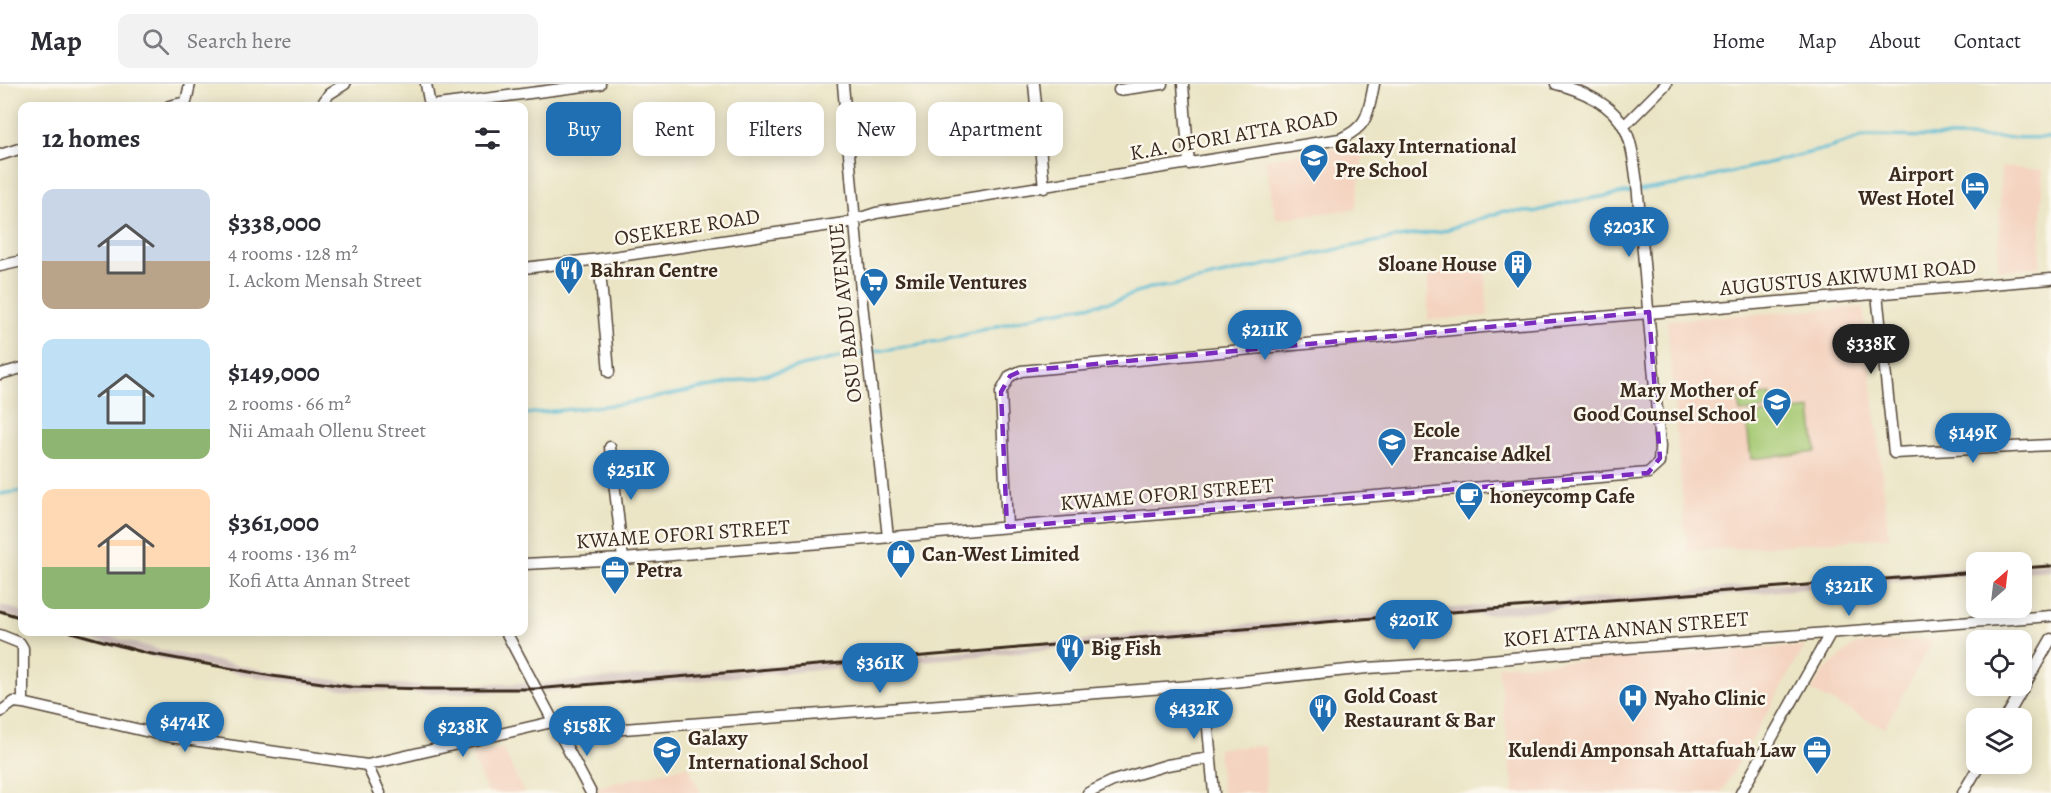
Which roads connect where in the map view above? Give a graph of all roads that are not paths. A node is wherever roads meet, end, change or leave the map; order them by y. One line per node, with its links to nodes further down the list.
1 (190, 84): 13 (street)
2 (345, 84): 14 (street)
3 (426, 84): 15 (street)
4 (600, 84): 16 (street)
5 (843, 84): 22 (street, OSU BADU AVENUE)
6 (1034, 84): 21 (street)
7 (1162, 84): 12 (street)
8 (1183, 84): 20 (street)
9 (1374, 84): 20 (street, K.A. OFORI ATTA ROAD)
10 (1556, 84): 17 (street)
11 (1666, 84): 17 (street)
12 (1119, 90)
13 (186, 102)
14 (324, 102)
15 (429, 102)
16 (461, 102)
17 (1624, 126): 29 (street, KWAME OFORI STREET)
18 (18, 149): 19 (street)
19 (0, 155)
20 (1189, 164): 21 (street, K.A. OFORI ATTA ROAD)
21 (1044, 188): 22 (street, K.A. OFORI ATTA ROAD)
22 (855, 220): 23 (street, OSEKERE ROAD); 36 (street, OSU BADU AVENUE)
23 (598, 260): 26 (street, OSEKERE ROAD); 31 (street)
24 (18, 262): 25 (street)
25 (0, 266)
26 (528, 268)
27 (2051, 279): 28 (street, AUGUSTUS AKIWUMI ROAD)
28 (1877, 294): 29 (street, AUGUSTUS AKIWUMI ROAD); 33 (street)
29 (1649, 312): 35 (street, AUGUSTUS AKIWUMI ROAD); 35 (street, KWAME OFORI STREET)
30 (18, 369): 32 (street)
31 (609, 372)
32 (0, 374)
33 (2051, 446)
34 (610, 447): 37 (street)
35 (1007, 527): 36 (street, KWAME OFORI STREET)
36 (888, 537): 37 (street, KWAME OFORI STREET)
37 (623, 559): 38 (street, KWAME OFORI STREET)
38 (528, 564)
39 (2051, 616): 40 (street, KOFI ATTA ANNAN STREET)
40 (1830, 632): 44 (street, KOFI ATTA ANNAN STREET); 57 (street)
41 (0, 635): 45 (street)
42 (508, 636): 48 (street)
43 (2051, 639): 46 (street)
44 (1204, 685): 49 (street, KOFI ATTA ANNAN STREET); 50 (street)
45 (23, 703): 47 (street); 51 (street)
46 (2012, 708)
47 (0, 712)
48 (552, 722): 49 (street); 51 (street)
49 (558, 734): 54 (street)
50 (1210, 758): 55 (street); 56 (street)
51 (367, 765): 53 (street)
52 (1974, 774): 58 (street)
53 (380, 793)
54 (591, 793)
55 (1088, 793)
56 (1214, 793)
57 (1741, 793)
58 (1963, 793)

